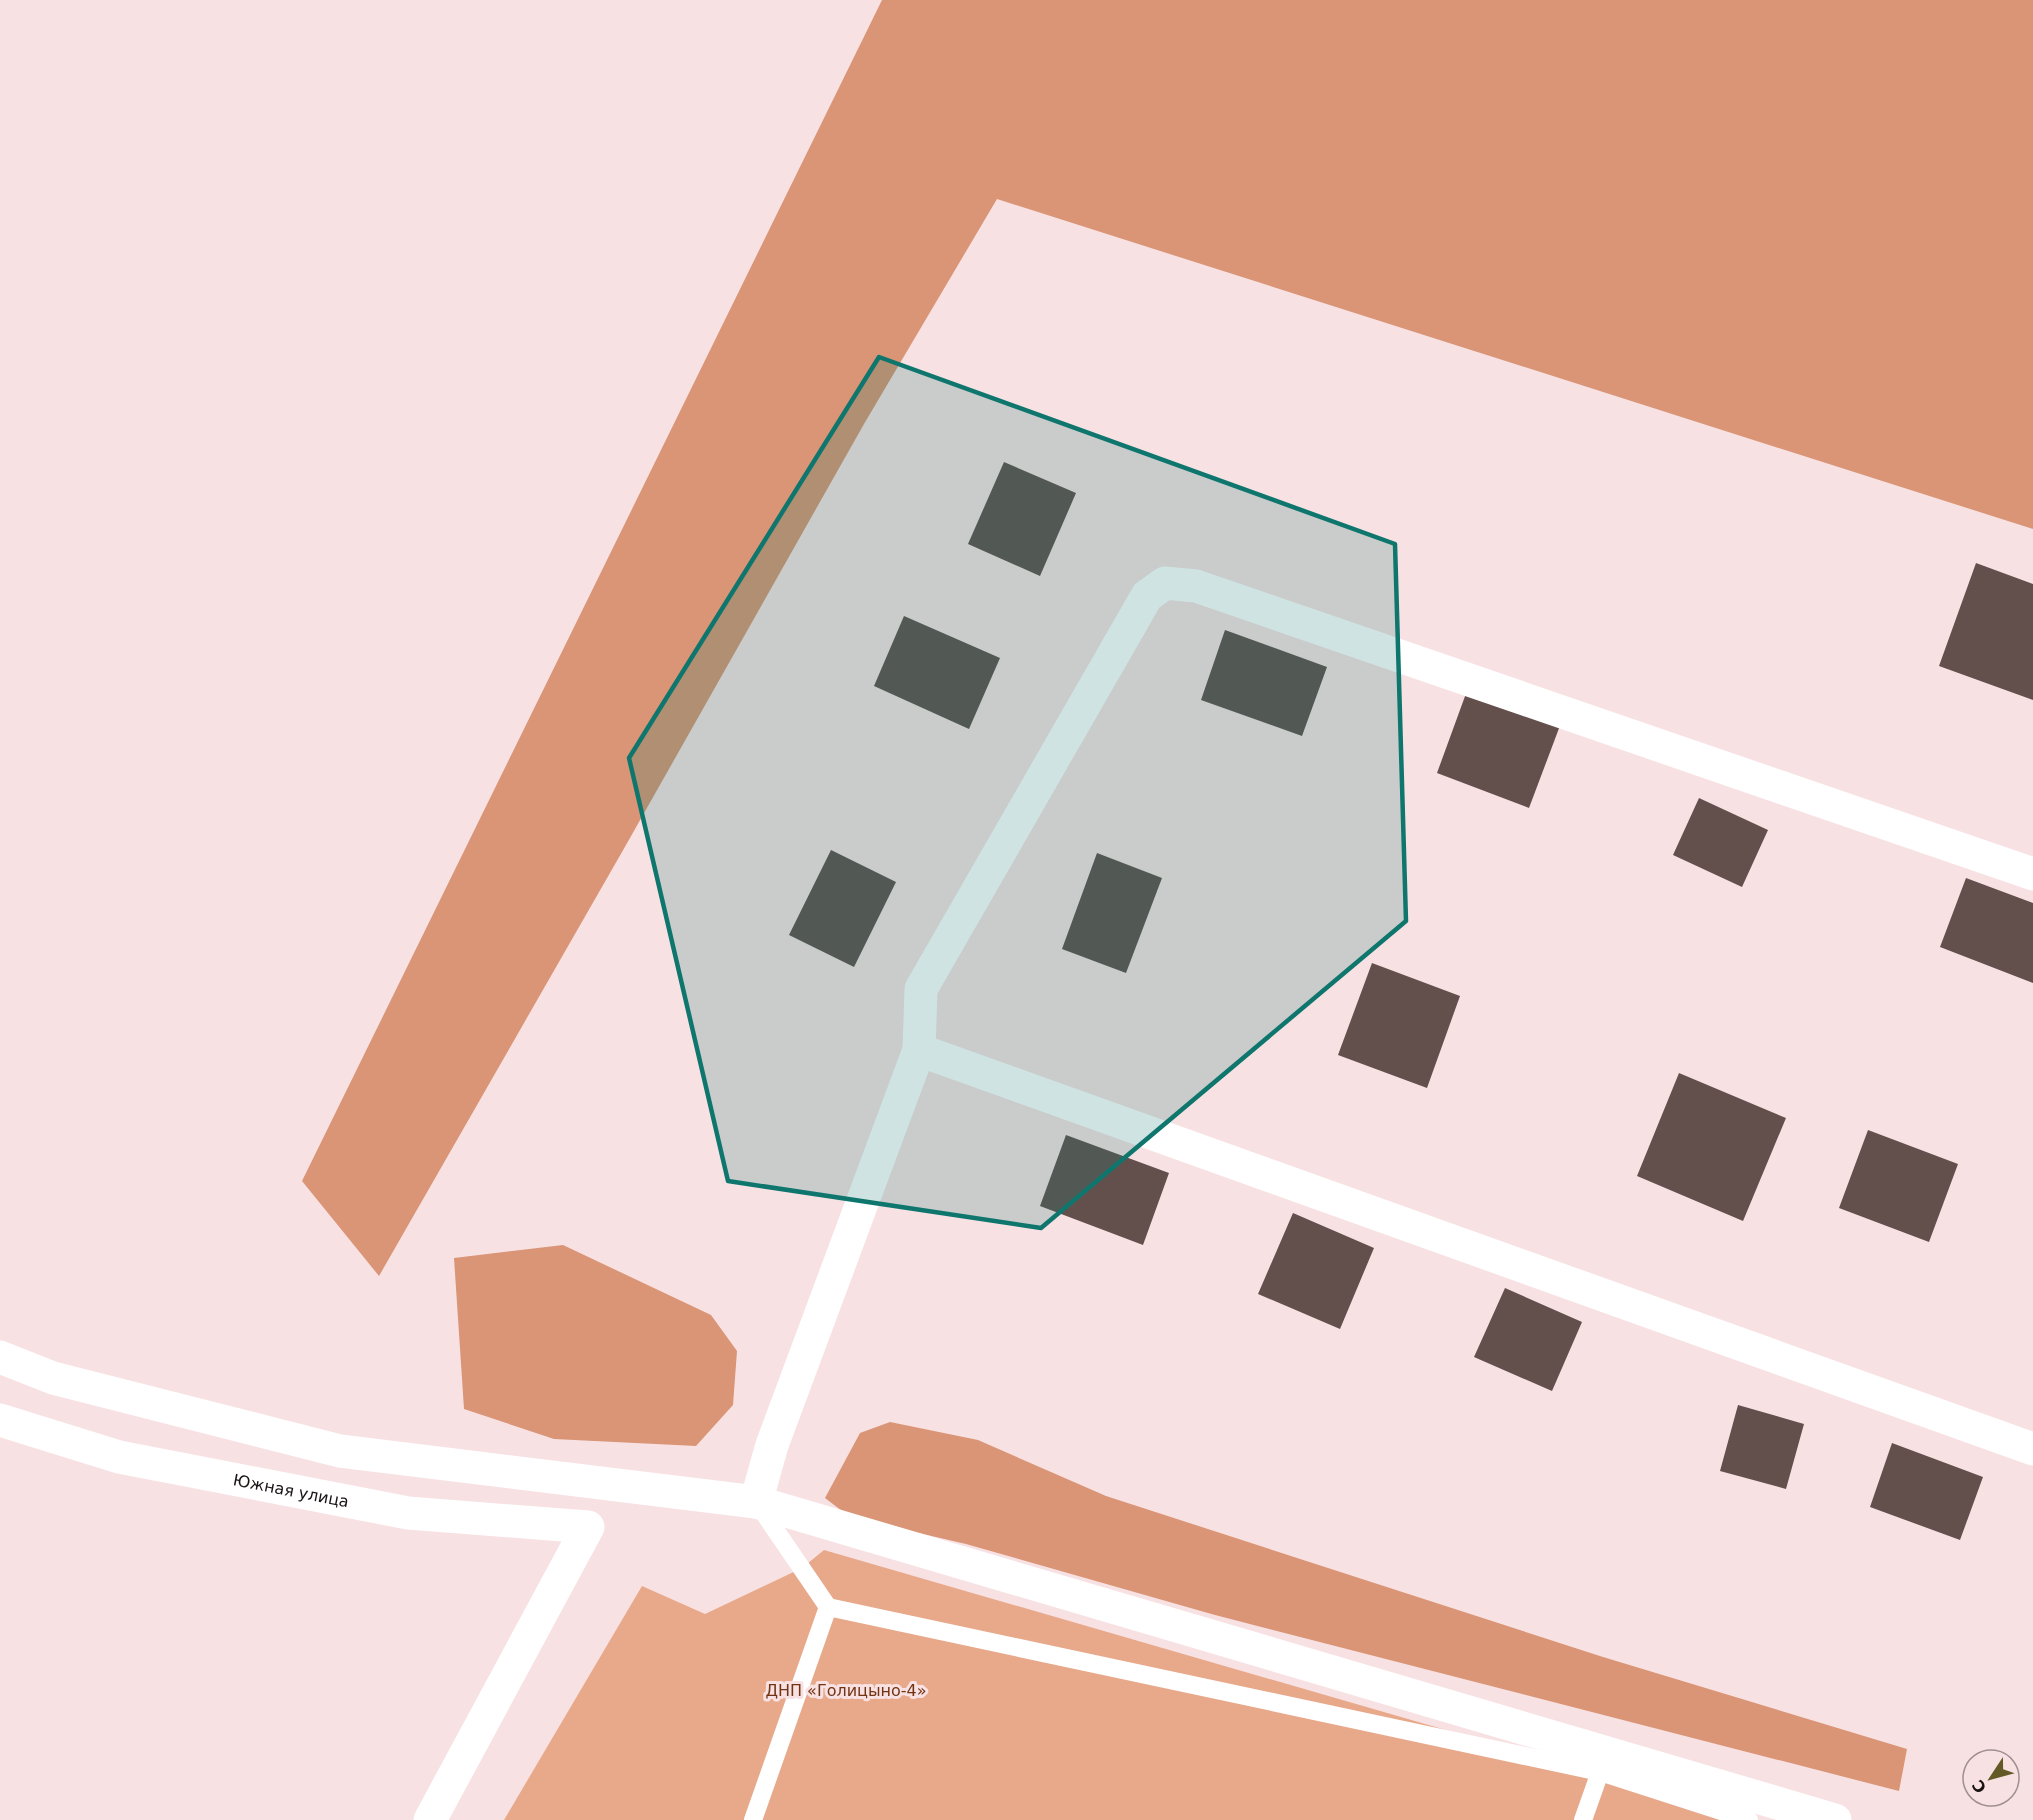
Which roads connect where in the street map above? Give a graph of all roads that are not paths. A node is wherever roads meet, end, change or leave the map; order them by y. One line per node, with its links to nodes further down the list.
1 (2033, 874): 2 (street)
2 (919, 1050): 5 (street); 6 (street)
3 (0, 1357): 6 (street)
4 (0, 1420): 9 (street, Южная улица)
5 (2033, 1449)
6 (756, 1502): 7 (lane); 13 (street)
7 (828, 1606): 8 (lane); 10 (lane)
8 (1600, 1772): 11 (lane); 12 (lane)
9 (430, 1820)
10 (753, 1820)
11 (1583, 1820)
12 (1749, 1820)
13 (1835, 1820)

